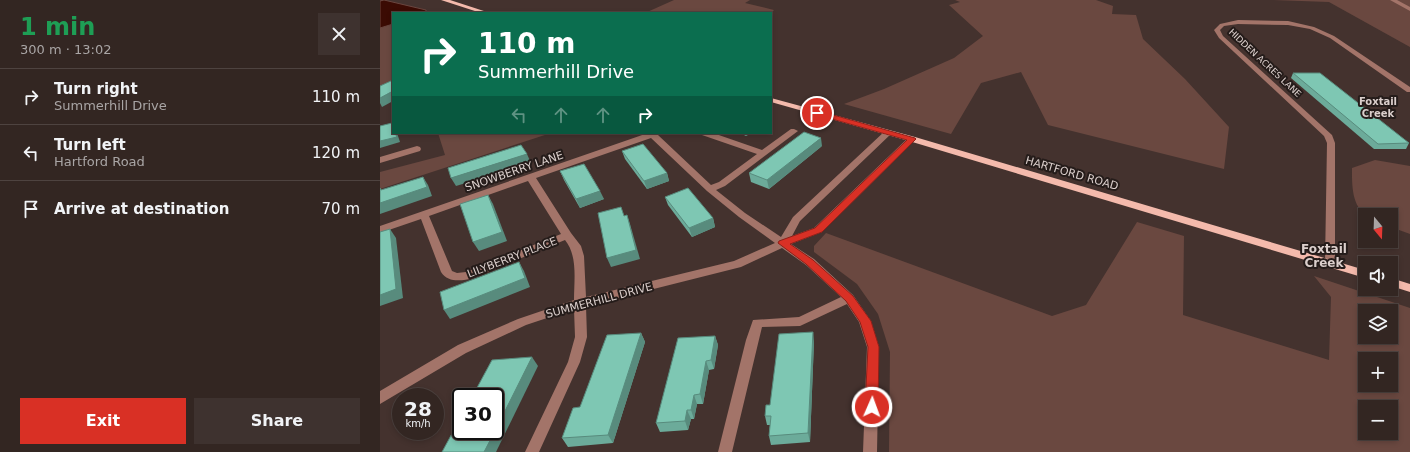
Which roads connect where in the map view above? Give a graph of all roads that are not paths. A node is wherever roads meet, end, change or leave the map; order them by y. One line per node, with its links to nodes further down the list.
1 (444, 0): 4 (main road)
2 (1393, 0): 3 (street)
3 (1410, 9)
4 (484, 12)
5 (1410, 90): 21 (street, HIDDEN ACRES LANE)
6 (772, 100): 8 (main road, HARTFORD ROAD)
7 (794, 131): 13 (street)
8 (888, 133): 11 (main road, HARTFORD ROAD); 20 (street)
9 (654, 134): 15 (street, SNOWBERRY LANE); 16 (street)
10 (708, 134): 13 (street)
11 (912, 139): 20 (street, SUMMERHILL DRIVE); 21 (main road, HARTFORD ROAD)
12 (417, 149): 14 (street)
13 (763, 153): 16 (street)
14 (380, 160)
15 (531, 178): 17 (street, SNOWBERRY LANE); 19 (street)
16 (710, 189): 20 (street)
17 (424, 215): 18 (street, SNOWBERRY LANE); 19 (street, LILYBERRY PLACE)
18 (380, 230)
19 (567, 235): 26 (street)
20 (783, 243): 25 (street); 26 (street, SUMMERHILL DRIVE)
21 (1330, 263): 22 (main road, HARTFORD ROAD)
22 (1358, 272)
23 (1398, 284): 24 (main road)
24 (1410, 288)
25 (849, 298): 29 (street); 30 (street)
26 (580, 303): 27 (street, SUMMERHILL DRIVE); 28 (street)
27 (380, 398)
28 (532, 452)
29 (726, 452)
30 (870, 452)

